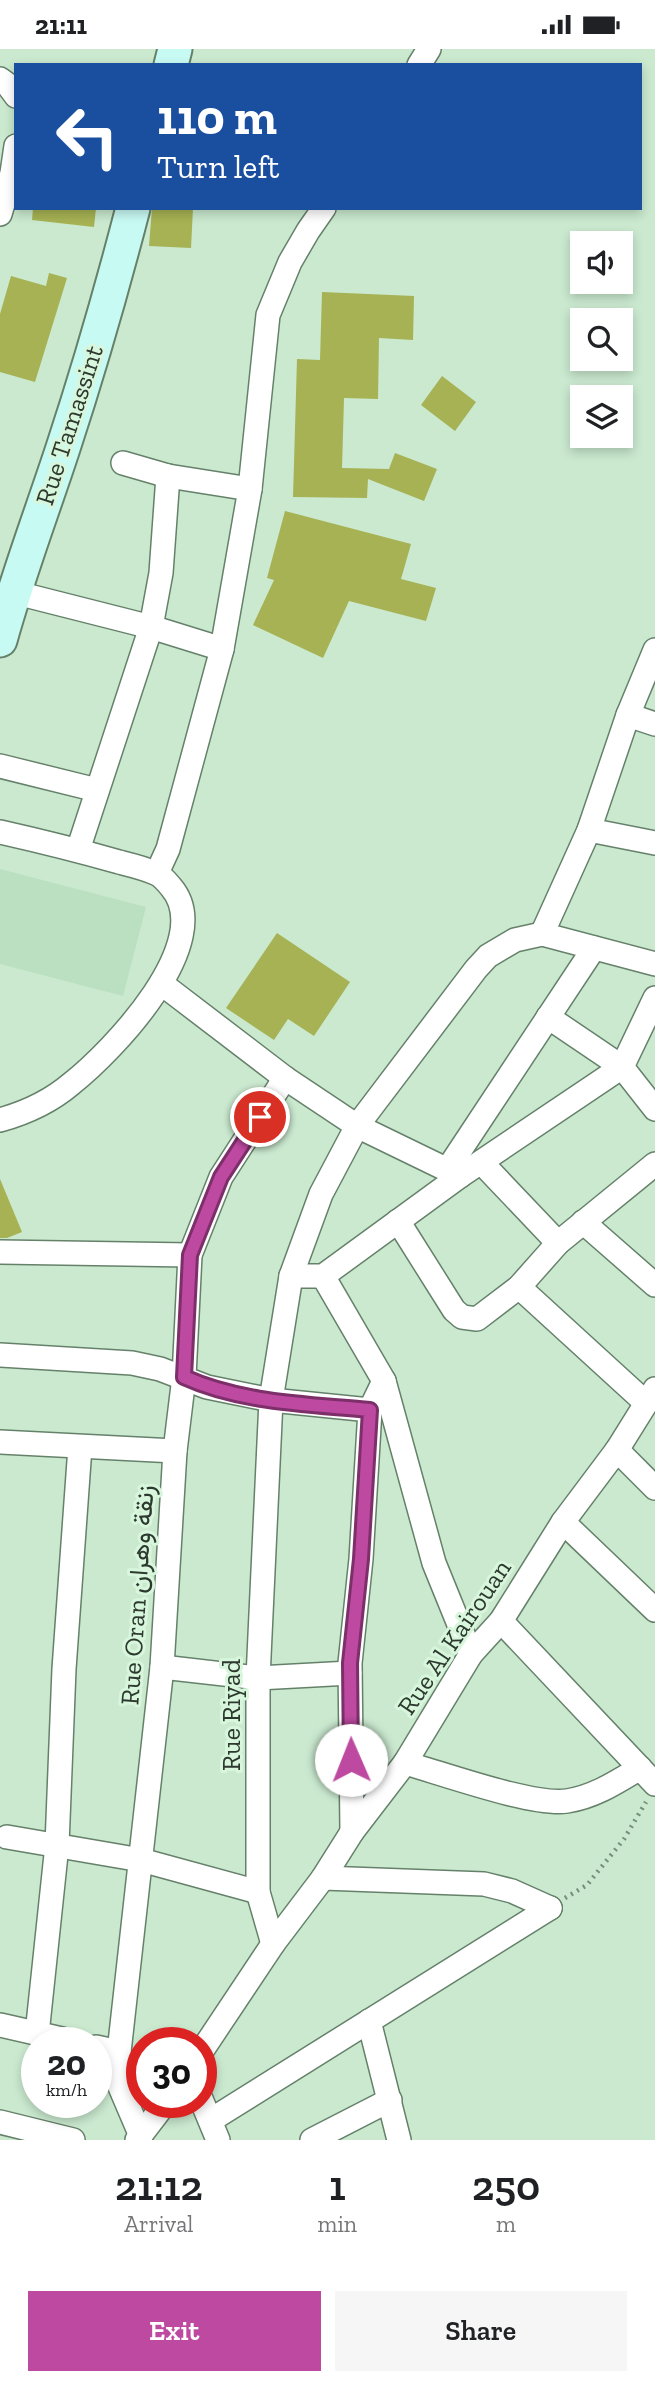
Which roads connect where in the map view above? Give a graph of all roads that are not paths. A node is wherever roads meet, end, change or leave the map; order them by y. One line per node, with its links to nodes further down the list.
1 (0, 79): 2 (street)
2 (14, 93)
3 (14, 160): 6 (street)
4 (132, 210): 10 (main road, Rue Tamassint)
5 (323, 210): 9 (street)
6 (0, 214)
7 (122, 463): 8 (street)
8 (168, 476): 9 (street); 11 (street)
9 (250, 489): 13 (street)
10 (13, 592): 11 (street); 12 (main road, Rue Tamassint)
11 (151, 627): 13 (street); 18 (street)
12 (0, 640)
13 (222, 649): 23 (street)
14 (655, 650): 15 (street)
15 (628, 715): 16 (street); 19 (street)
16 (655, 725)
17 (0, 766): 18 (street)
18 (97, 790): 22 (street)
19 (589, 830): 21 (street); 24 (street)
20 (0, 832): 22 (street)
21 (655, 843)
22 (78, 850): 23 (street)
23 (157, 873): 27 (street)
24 (542, 935): 25 (street); 34 (street, Rue Riyad)
25 (594, 948): 26 (street); 29 (street)
26 (655, 964)
27 (162, 984): 31 (street); 33 (street)
28 (655, 998): 30 (street)
29 (548, 1017): 30 (street); 37 (street)
30 (622, 1067): 32 (street); 35 (street)
31 (285, 1078): 34 (street); 42 (street, Rue Oran زنقة وهران)
32 (655, 1109)
33 (0, 1120)
34 (357, 1126): 37 (street); 43 (street, Rue Riyad)
35 (482, 1163): 37 (street); 40 (street)
36 (655, 1164): 39 (street)
37 (454, 1173): 38 (street)
38 (398, 1221): 44 (street); 46 (street)
39 (583, 1222): 40 (street); 45 (street)
40 (558, 1243): 46 (street)
41 (0, 1252): 42 (street)
42 (190, 1255): 48 (street, Rue Oran زنقة وهران)
43 (291, 1276): 44 (street); 51 (street, Rue Riyad)
44 (323, 1276): 49 (street)
45 (655, 1285)
46 (519, 1287): 50 (street)
47 (0, 1355): 48 (street)
48 (184, 1377): 51 (street); 56 (street, Rue Oran زنقة وهران)
49 (384, 1381): 52 (street); 61 (street)
50 (650, 1396): 55 (street, Rue Al Kairouan)
51 (271, 1400): 52 (street); 64 (street, Rue Riyad)
52 (370, 1410): 63 (street)
53 (0, 1442): 54 (street)
54 (80, 1447): 56 (street); 69 (street)
55 (617, 1450): 57 (street); 58 (street, Rue Al Kairouan)
56 (175, 1451): 62 (street, Rue Oran زنقة وهران)
57 (655, 1488)
58 (563, 1522): 59 (street); 60 (street, Rue Al Kairouan)
59 (655, 1610)
60 (501, 1621): 61 (street, Rue Al Kairouan); 66 (street)
61 (471, 1654): 65 (street, Rue Al Kairouan)
62 (162, 1667): 64 (street); 70 (street, Rue Oran زنقة وهران)
63 (350, 1673): 64 (street); 67 (street)
64 (258, 1678): 72 (street, Rue Riyad)
65 (405, 1763): 66 (street); 67 (street, Rue Al Kairouan)
66 (648, 1783)
67 (352, 1832): 71 (street, Rue Al Kairouan)
68 (7, 1837): 69 (street)
69 (57, 1845): 70 (street); 76 (street)
70 (141, 1860): 72 (street); 80 (street, Rue Oran زنقة وهران)
71 (323, 1878): 73 (street, Rue Al Kairouan); 74 (street)
72 (258, 1892): 73 (street, Rue Riyad)
73 (274, 1944): 77 (street, Rue Al Kairouan)
74 (369, 2021): 81 (street); 83 (street)
75 (0, 2025): 78 (street)
76 (38, 2027)
77 (217, 2028)
78 (21, 2030)
79 (112, 2050): 80 (street)
80 (119, 2052): 85 (street, Rue Oran زنقة وهران)
81 (390, 2100): 87 (street); 88 (street)
82 (154, 2118): 85 (street)
83 (210, 2120)
84 (0, 2122): 86 (street)
85 (139, 2138)
86 (74, 2140)
87 (312, 2140)
88 (399, 2140)

